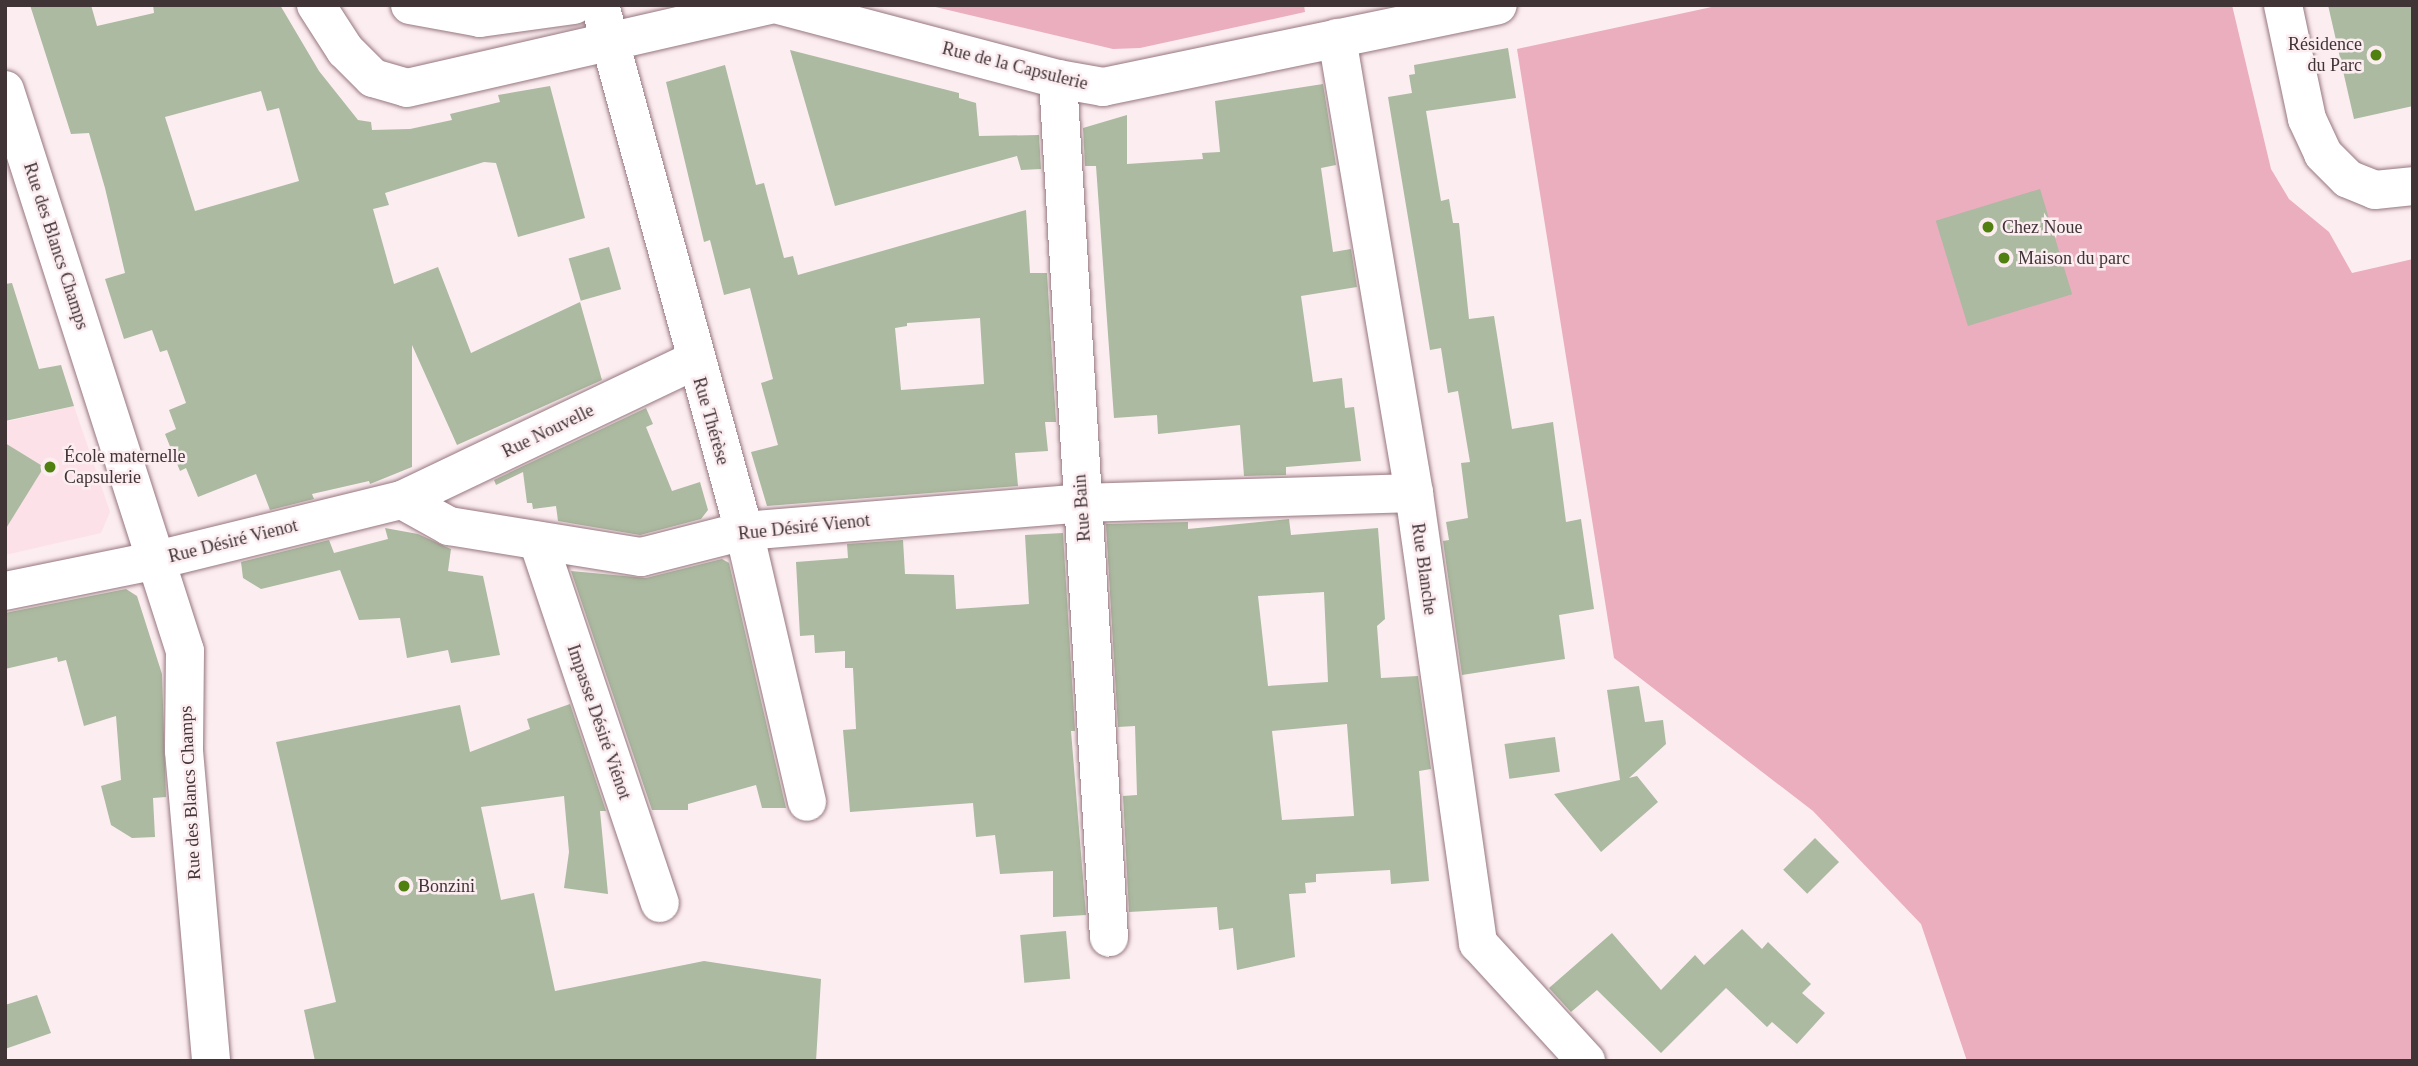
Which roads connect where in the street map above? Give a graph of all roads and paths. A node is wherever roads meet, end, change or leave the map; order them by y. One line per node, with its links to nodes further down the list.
1 (316, 5): 10 (street)
2 (410, 5): 3 (street)
3 (575, 5)
4 (600, 5): 10 (street, Rue Thérèse)
5 (769, 5): 10 (street)
6 (778, 5): 11 (street, Rue de la Capsulerie)
7 (1498, 5): 9 (street, Rue de la Capsulerie)
8 (2283, 5): 13 (street)
9 (1337, 38): 11 (street, Rue de la Capsulerie); 15 (street, Rue Blanche)
10 (607, 43): 14 (street, Rue Thérèse)
11 (1058, 79): 17 (street, Rue Bain)
12 (5, 90): 20 (street, Rue des Blancs Champs)
13 (2413, 186)
14 (694, 361): 16 (street, Rue Nouvelle); 18 (street, Rue Thérèse)
15 (1414, 493): 17 (street, Rue Désiré Vienot); 26 (street, Rue Blanche)
16 (402, 500): 19 (street, Rue Désiré Vienot); 20 (street, Rue Désiré Vienot)
17 (1082, 503): 18 (street, Rue Désiré Vienot); 24 (street, Rue Bain)
18 (744, 531): 19 (street, Rue Désiré Vienot); 22 (street, Rue Thérèse)
19 (538, 541): 23 (street, Impasse Désiré Viénot)
20 (157, 560): 21 (street, Rue Désiré Vienot); 25 (street, Rue des Blancs Champs)
21 (5, 591)
22 (807, 802)
23 (660, 903)
24 (1109, 937)
25 (211, 1061)
26 (1587, 1061)

